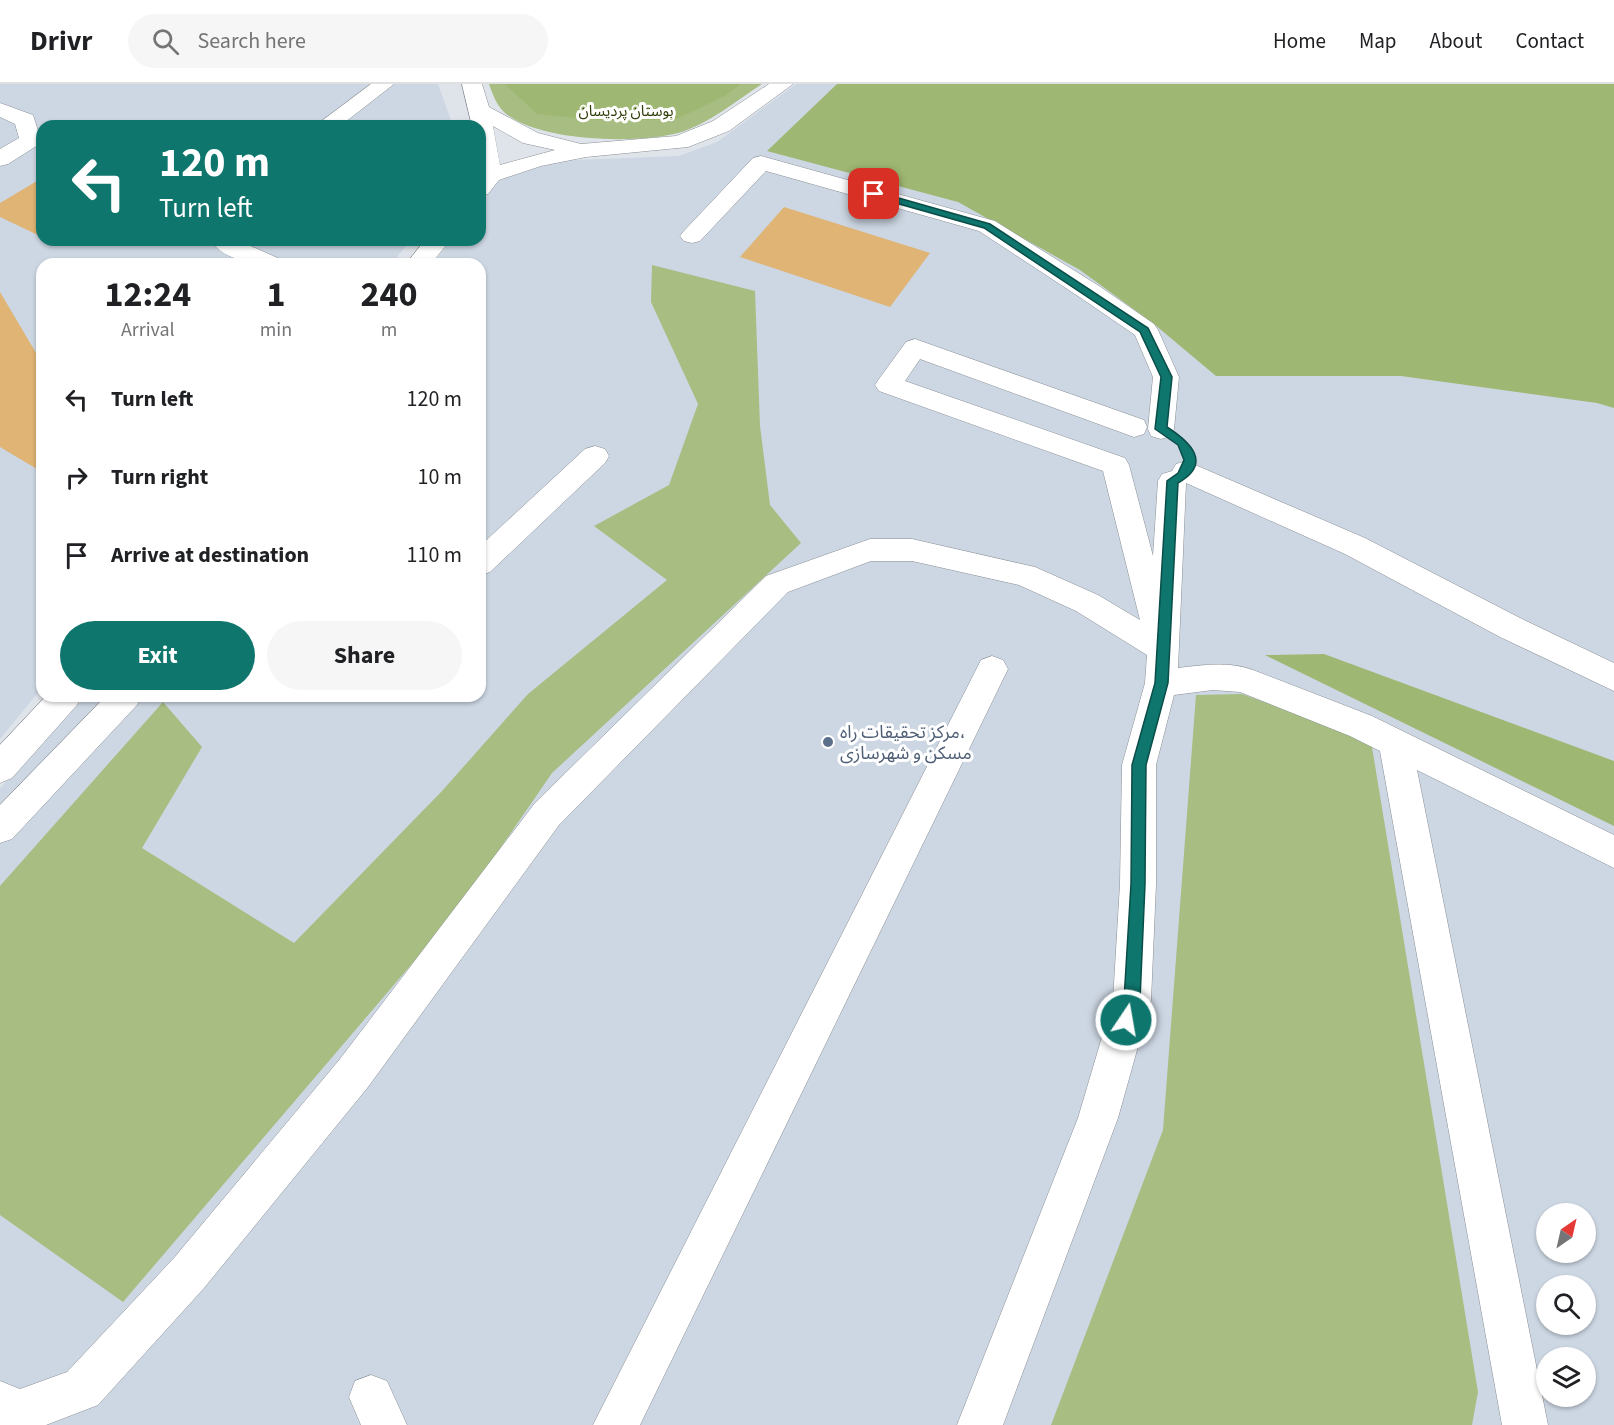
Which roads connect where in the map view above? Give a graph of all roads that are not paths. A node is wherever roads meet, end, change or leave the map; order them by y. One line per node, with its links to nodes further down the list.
1 (384, 84): 6 (lane)
2 (472, 84): 5 (lane)
3 (783, 84): 8 (lane)
4 (0, 109): 9 (lane)
5 (480, 110): 7 (lane); 8 (lane)
6 (334, 120)
7 (481, 120)
8 (586, 150): 10 (lane)
9 (0, 159)
10 (486, 182)
11 (692, 236): 16 (lane)
12 (231, 246): 14 (lane)
13 (433, 246): 15 (lane)
14 (259, 258)
15 (423, 258)
16 (1148, 428): 18 (lane); 18 (lane); 19 (lane)
17 (594, 456): 20 (lane)
18 (1115, 465): 19 (lane); 21 (lane)
19 (1179, 476): 21 (lane); 23 (lane)
20 (486, 558)
21 (1162, 666): 26 (lane); 30 (lane); 32 (lane)
22 (992, 669): 31 (lane)
23 (1614, 678)
24 (60, 702): 27 (lane)
25 (120, 702): 28 (lane)
26 (1395, 742): 29 (lane); 33 (lane)
27 (0, 768)
28 (0, 828)
29 (1614, 852)
30 (0, 1404)
31 (616, 1425)
32 (980, 1425)
33 (1525, 1425)

